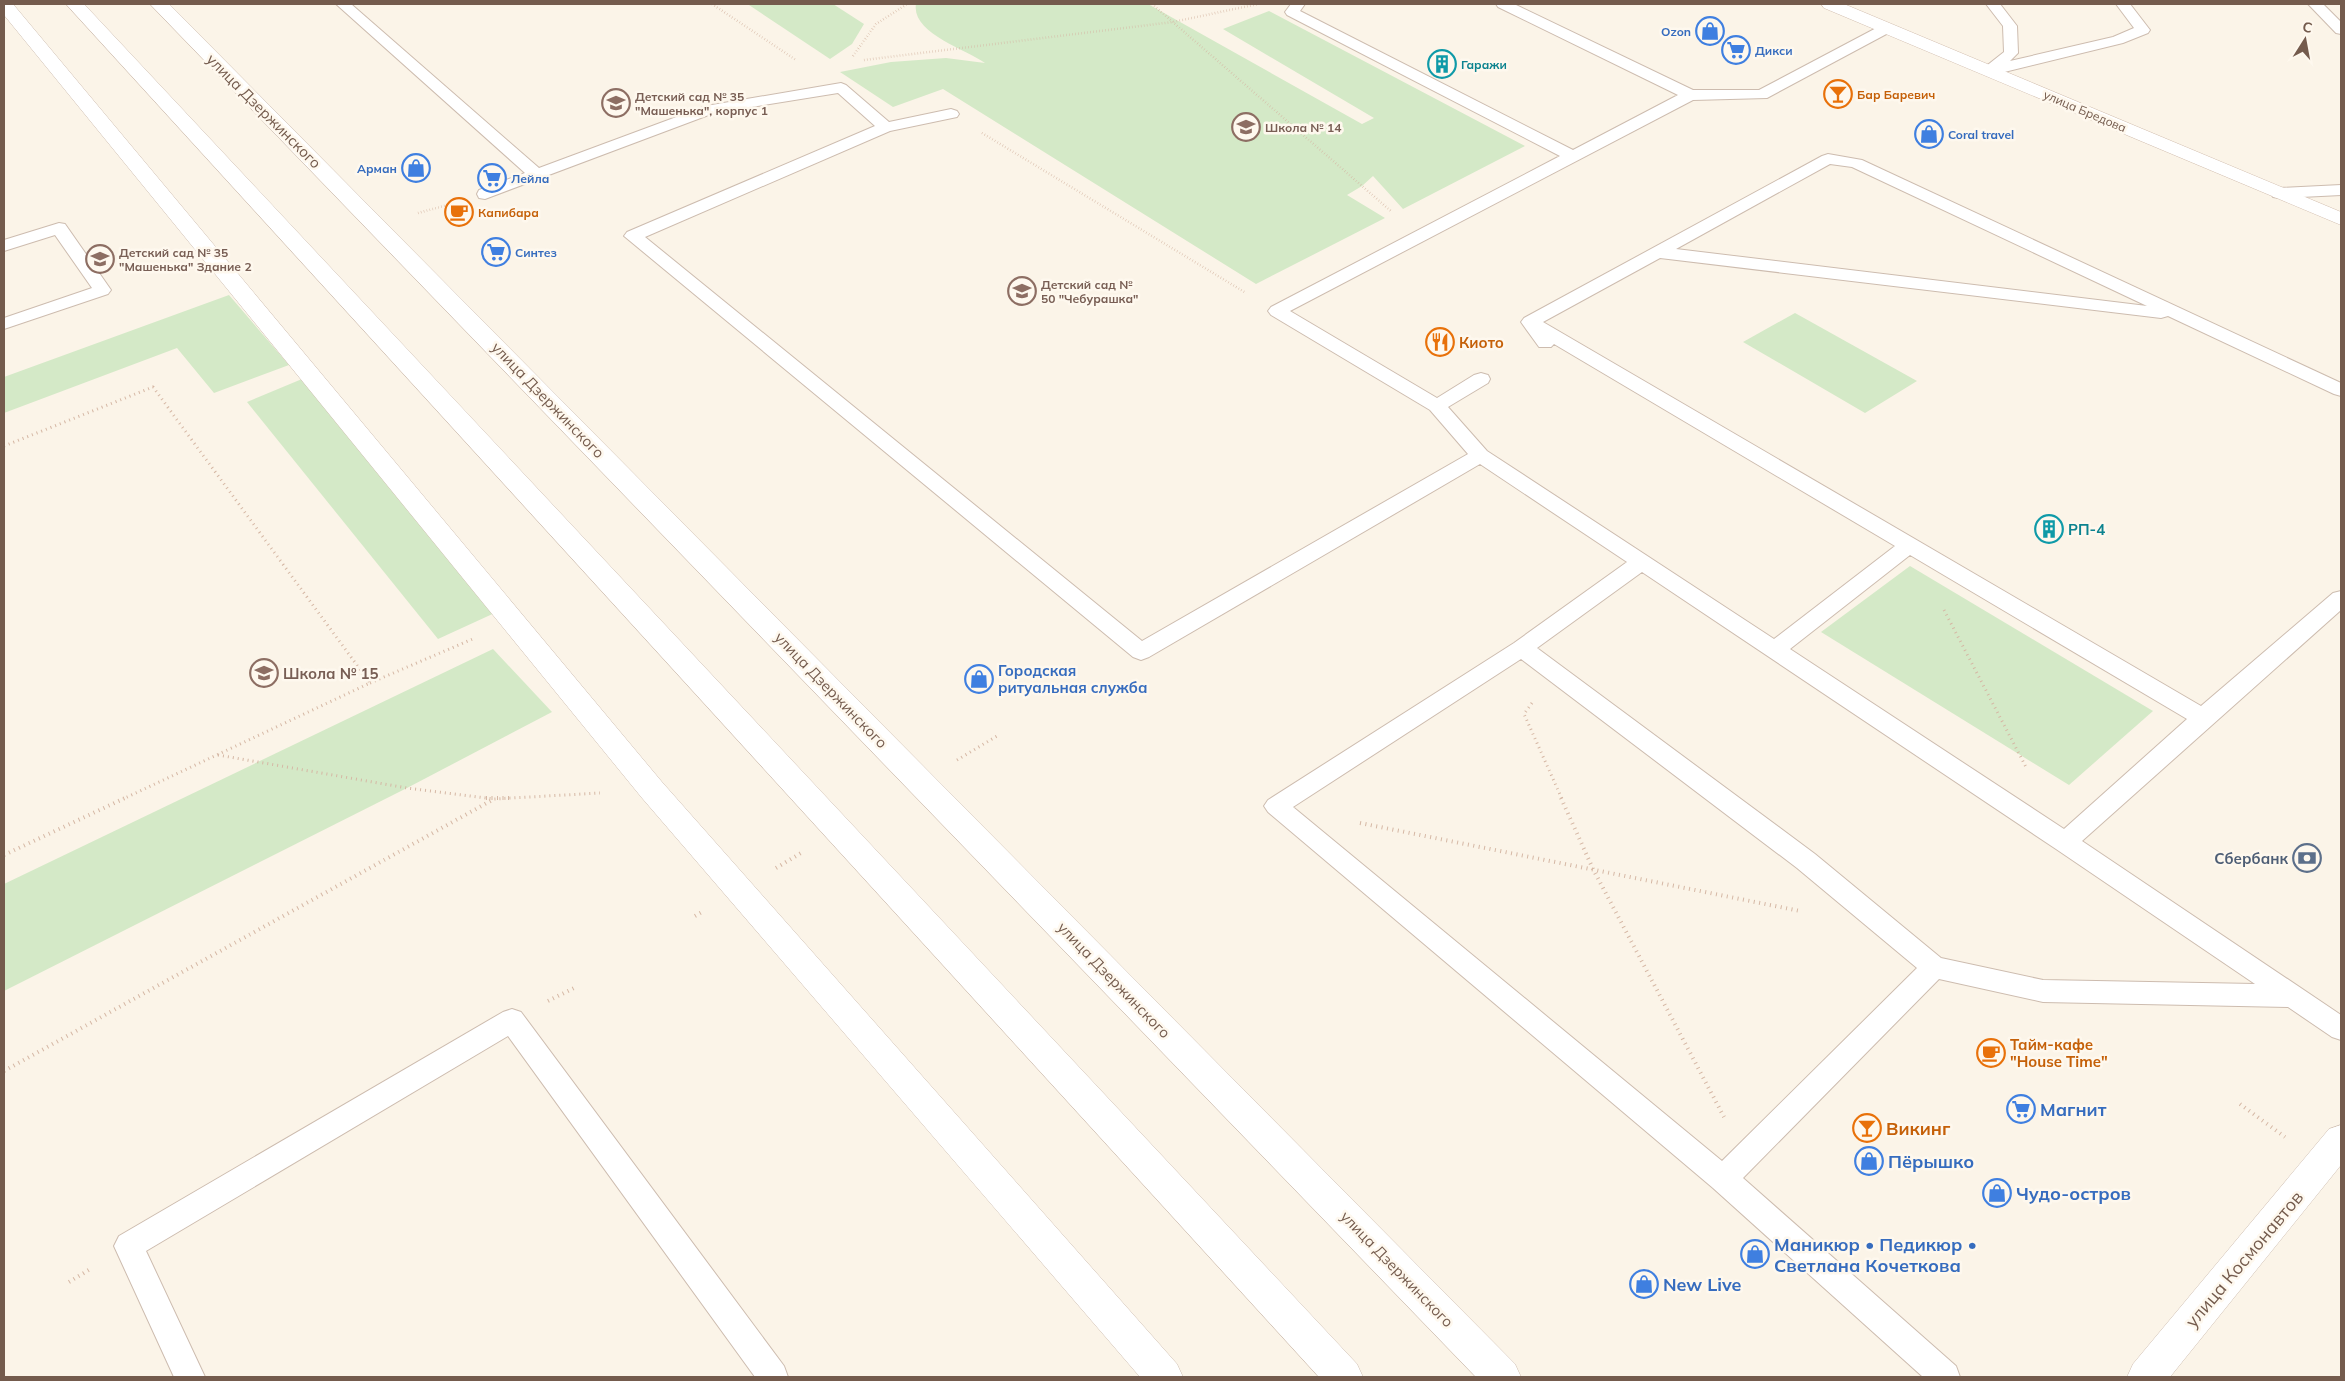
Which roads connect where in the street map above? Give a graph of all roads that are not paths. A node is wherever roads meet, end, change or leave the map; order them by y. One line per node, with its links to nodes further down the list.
1 (4, 4): 47 (street)
2 (76, 4): 48 (street)
3 (159, 4): 49 (street, улица Дзержинского)
4 (344, 4): 18 (lane)
5 (1298, 4): 17 (lane)
6 (1503, 4): 14 (lane)
7 (1830, 4): 11 (street, улица Бредова)
8 (1993, 4): 13 (lane)
9 (2123, 4): 13 (lane)
10 (2315, 4): 12 (lane)
11 (1887, 28): 13 (street, улица Бредова); 14 (lane)
12 (2341, 30)
13 (1988, 71): 20 (street, улица Бредова)
14 (1690, 95): 17 (lane)
15 (950, 114): 16 (lane)
16 (886, 127): 18 (lane); 32 (lane)
17 (1572, 156): 31 (lane)
18 (537, 175): 21 (lane)
19 (2341, 190): 20 (lane)
20 (2279, 193): 22 (street, улица Бредова)
21 (485, 194)
22 (2341, 219)
23 (4, 246): 27 (lane)
24 (1656, 252): 25 (lane); 25 (lane); 26 (lane)
25 (2182, 316): 30 (lane)
26 (1530, 322): 28 (lane); 33 (lane)
27 (4, 324)
28 (1545, 343)
29 (1481, 379): 31 (lane)
30 (2341, 390)
31 (1437, 406): 32 (lane)
32 (1480, 455): 34 (lane)
33 (1910, 545): 37 (lane); 38 (lane)
34 (1642, 562): 36 (lane); 37 (lane)
35 (2341, 598): 38 (lane)
36 (1522, 648): 40 (lane); 44 (lane)
37 (1774, 650): 39 (lane)
38 (2203, 718): 39 (lane)
39 (2065, 842): 41 (lane)
40 (1934, 967): 41 (lane); 44 (lane)
41 (2291, 996): 42 (lane)
42 (2341, 1029)
43 (2332, 1152): 51 (street, улица Космонавтов)
44 (1724, 1179): 50 (lane)
45 (190, 1377): 46 (lane)
46 (773, 1377)
47 (1164, 1377)
48 (1344, 1377)
49 (1502, 1377)
50 (1945, 1377)
51 (2146, 1377)

